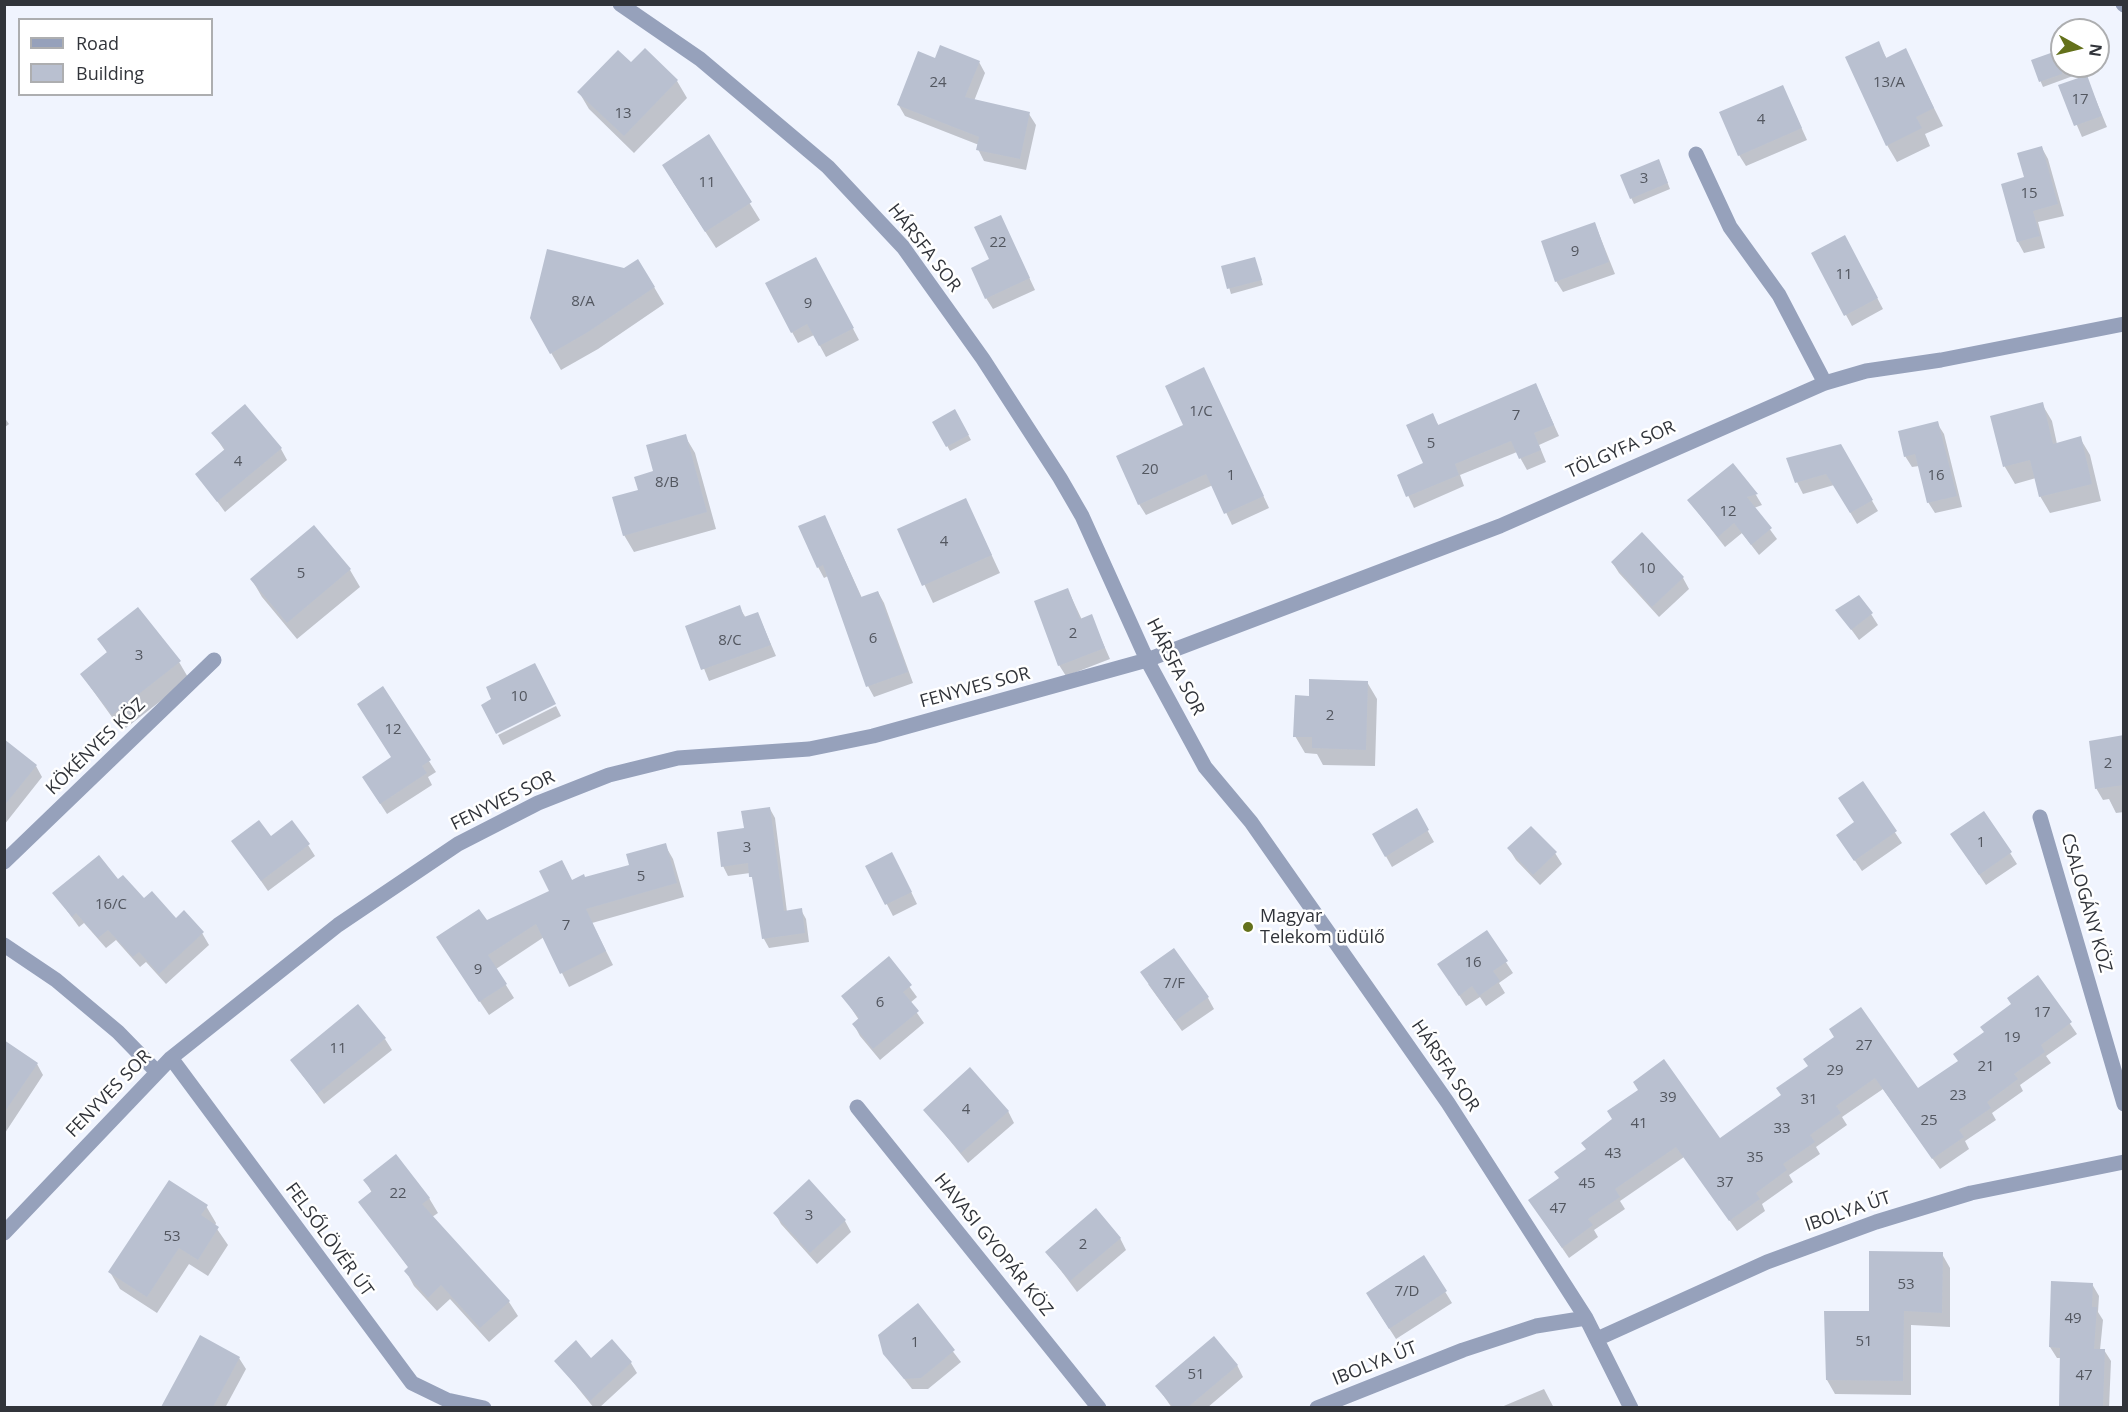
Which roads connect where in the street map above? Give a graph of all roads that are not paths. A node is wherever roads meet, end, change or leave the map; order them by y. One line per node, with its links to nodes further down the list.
1 (620, 4): 6 (street, HÁRSFA SOR)
2 (1696, 154): 4 (street)
3 (2124, 324): 4 (street, TÖLGYFA SOR)
4 (1825, 383): 6 (street, TÖLGYFA SOR)
5 (214, 660): 8 (street, KÖKÉNYES KÖZ)
6 (1147, 660): 10 (street, FENYVES SOR); 16 (street, HÁRSFA SOR)
7 (2040, 817): 12 (street, CSALOGÁNY KÖZ)
8 (4, 862)
9 (4, 945): 11 (street)
10 (171, 1058): 11 (street, FENYVES SOR); 18 (street, FELSŐLÖVÉR ÚT)
11 (157, 1072): 15 (street, FENYVES SOR)
12 (2124, 1104)
13 (857, 1107): 19 (street, HAVASI GYOPÁR KÖZ)
14 (2124, 1162): 17 (street, IBOLYA ÚT)
15 (4, 1233)
16 (1586, 1318): 17 (street, HÁRSFA SOR); 20 (street, IBOLYA ÚT)
17 (1597, 1339): 21 (street, HÁRSFA SOR)
18 (484, 1407)
19 (1099, 1407)
20 (1317, 1407)
21 (1631, 1407)

